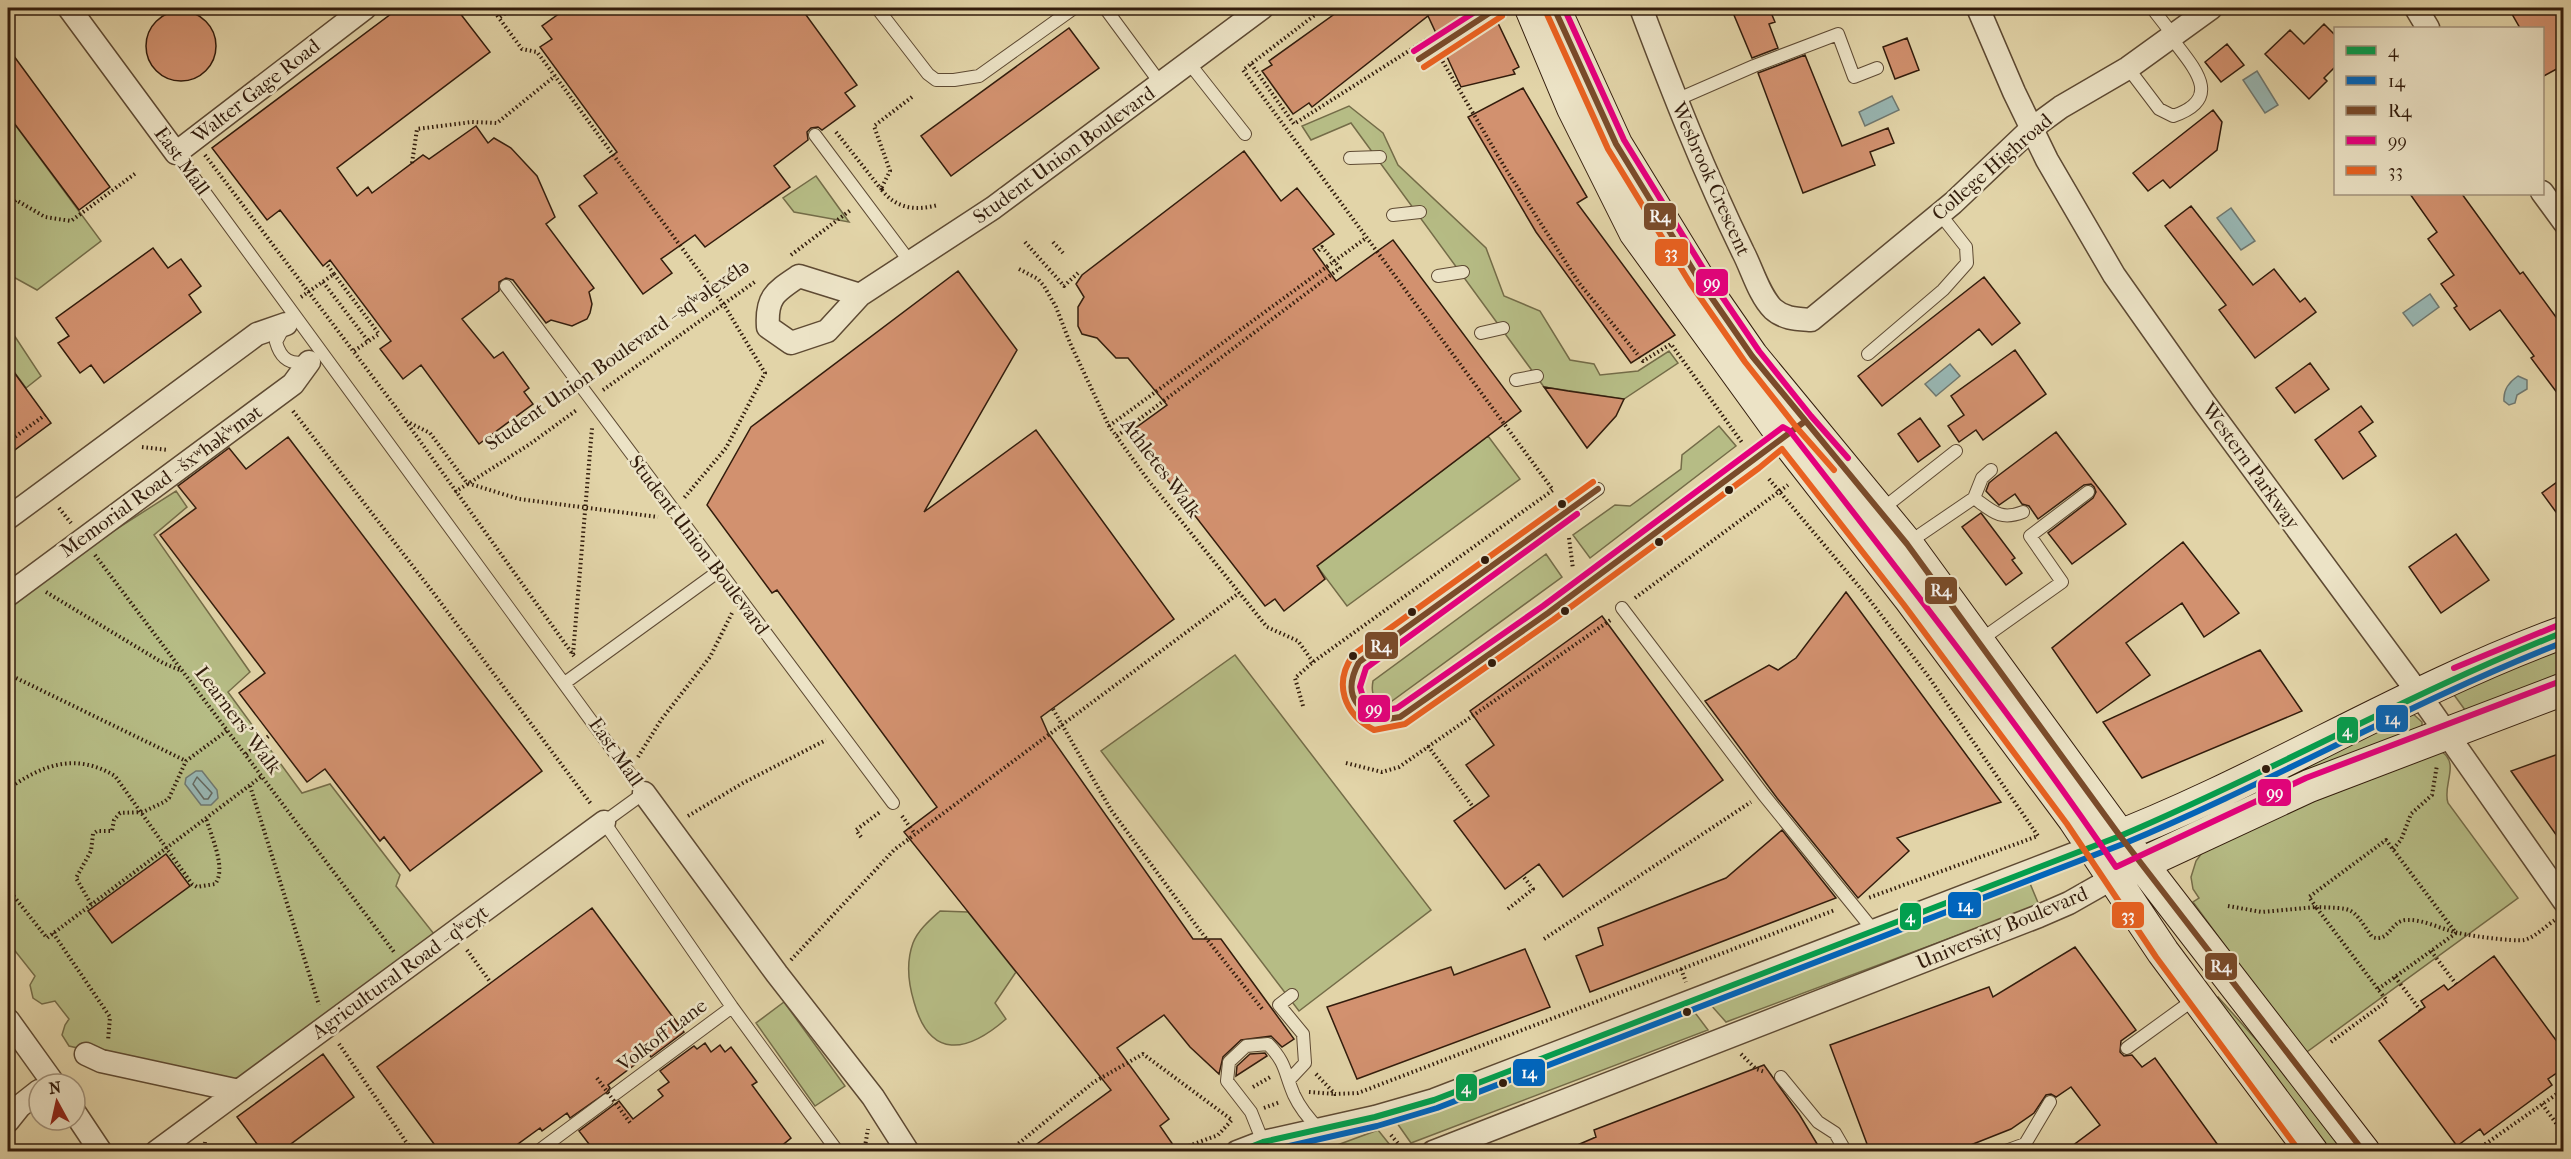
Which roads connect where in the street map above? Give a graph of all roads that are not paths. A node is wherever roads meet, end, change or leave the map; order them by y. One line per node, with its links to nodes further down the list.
1 (69, 8): 24 (street, East Mall)
2 (365, 8): 24 (street, Walter Gage Road)
3 (877, 8): 4 (lane)
4 (1074, 8)
5 (1106, 8): 19 (lane)
6 (1262, 8): 16 (street, Student Union Boulevard)
7 (1531, 8): 45 (main road)
8 (1554, 8): 45 (main road)
9 (1641, 8): 20 (street, Wesbrook Crescent)
10 (1978, 8): 21 (street, Western Parkway)
11 (2152, 8): 15 (lane)
12 (2211, 8): 15 (street, College Highroad)
13 (2416, 8): 14 (street)
14 (2427, 27)
15 (2172, 35): 18 (street, College Highroad); 18 (lane)
16 (1189, 63): 19 (street, Student Union Boulevard); 22 (lane)
17 (1877, 68): 20 (lane)
18 (2128, 68): 21 (street, College Highroad)
19 (1161, 84): 32 (street, Student Union Boulevard)
20 (1676, 100): 38 (street, Wesbrook Crescent)
21 (2031, 129): 29 (street, College Highroad); 62 (street, Western Parkway)
22 (1245, 134)
23 (815, 135): 32 (lane)
24 (176, 153): 37 (lane, East Mall)
25 (1380, 157): 26 (lane)
26 (1350, 158)
27 (2544, 194): 31 (street)
28 (1420, 212): 30 (lane)
29 (1940, 214): 38 (street, College Highroad); 41 (lane)
30 (1393, 215)
31 (2562, 216)
32 (910, 262): 36 (street, Student Union Boulevard)
33 (1463, 272): 34 (lane)
34 (1438, 276)
35 (506, 286): 55 (lane, Student Union Boulevard)
36 (860, 295)
37 (290, 320): 42 (lane, East Mall); 42 (lane); 53 (street)
38 (1811, 320)
39 (1503, 328): 40 (lane)
40 (1480, 333)
41 (1868, 354)
42 (316, 358): 56 (street, Memorial Road - šxʷhək̓ʷmət); 60 (lane, East Mall)
43 (1537, 376): 44 (lane)
44 (1516, 380)
45 (1793, 429): 48 (lane); 51 (main road); 67 (main road)
46 (1956, 451): 51 (lane)
47 (1991, 470): 50 (lane)
48 (1598, 489)
49 (2088, 492): 59 (lane)
50 (1974, 498): 52 (lane); 54 (lane)
51 (1880, 511): 54 (main road)
52 (2023, 512)
53 (8, 518)
54 (1907, 544): 59 (main road)
55 (719, 572): 60 (lane); 65 (lane, Student Union Boulevard)
56 (8, 595)
57 (1622, 608): 71 (lane)
58 (2564, 632): 62 (main road, University Boulevard)
59 (1978, 641): 67 (main road)
60 (566, 682): 64 (lane, East Mall)
61 (2564, 689): 63 (main road, University Boulevard)
62 (2420, 694): 63 (street, Western Parkway); 67 (main road, University Boulevard)
63 (2442, 747): 68 (main road, University Boulevard); 70 (street, Western Parkway)
64 (644, 793): 66 (lane, Agricultural Road - q̓ʷeχt); 92 (street, East Mall)
65 (893, 803)
66 (604, 822): 74 (lane); 81 (street, Agricultural Road - q̓ʷeχt)
67 (2106, 842): 68 (main road); 69 (main road); 71 (street, University Boulevard)
68 (2141, 864): 69 (main road, University Boulevard); 98 (main road)
69 (2113, 878): 73 (main road); 94 (street, University Boulevard)
70 (2559, 886)
71 (1874, 931): 85 (street, University Boulevard)
72 (1292, 994): 79 (lane)
73 (2196, 998): 76 (lane); 97 (main road)
74 (732, 1007): 90 (lane, Volkoff Lane); 91 (lane)
75 (8, 1020): 78 (street)
76 (2127, 1048)
77 (86, 1054): 81 (street)
78 (40, 1072)
79 (1287, 1073): 85 (lane); 87 (lane)
80 (1781, 1077): 95 (lane)
81 (239, 1091): 89 (street, Agricultural Road - q̓ʷeχt)
82 (27, 1101): 84 (street)
83 (2050, 1102): 96 (lane)
84 (8, 1121)
85 (1319, 1129): 87 (street, University Boulevard)
86 (87, 1131): 88 (street)
87 (1263, 1142): 93 (street, University Boulevard)
88 (101, 1152)
89 (156, 1152)
90 (537, 1152)
91 (838, 1152)
92 (908, 1152)
93 (1237, 1152)
94 (1433, 1152)
95 (1846, 1152)
96 (2003, 1152)
97 (2312, 1152)
98 (2364, 1152)

